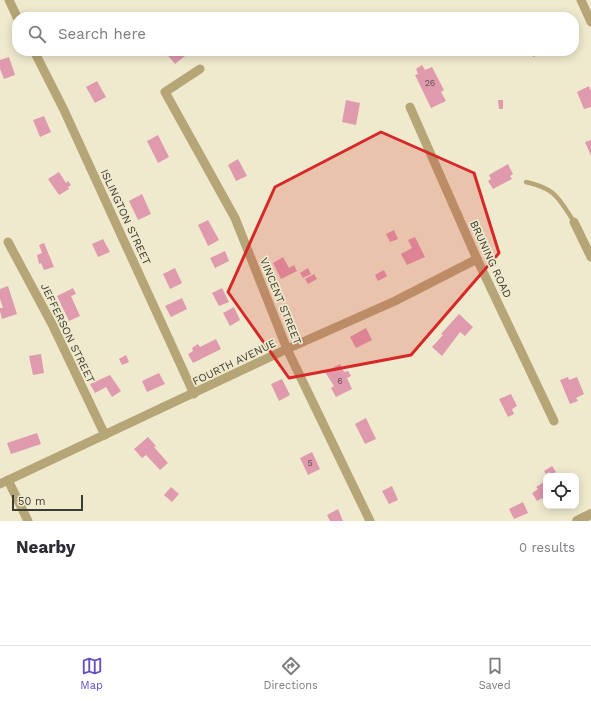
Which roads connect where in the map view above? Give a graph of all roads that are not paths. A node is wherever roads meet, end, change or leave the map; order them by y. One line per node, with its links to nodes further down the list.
1 (9, 0): 3 (street)
2 (581, 0): 4 (street)
3 (15, 12)
4 (591, 22)
5 (37, 56): 14 (street, ISLINGTON STREET)
6 (200, 68): 13 (street, VINCENT STREET)
7 (410, 107): 12 (street, BRUNING ROAD)
8 (526, 182): 9 (lane)
9 (574, 222): 11 (street)
10 (8, 242): 16 (street, JEFFERSON STREET)
11 (591, 257)
12 (478, 259): 13 (street, FOURTH AVENUE); 15 (street, BRUNING ROAD)
13 (287, 349): 14 (street, FOURTH AVENUE); 21 (street, VINCENT STREET)
14 (194, 394): 16 (street, FOURTH AVENUE)
15 (554, 420)
16 (105, 436): 17 (street, FOURTH AVENUE)
17 (4, 482): 20 (street)
18 (591, 514): 19 (street)
19 (579, 520)
20 (28, 521)
21 (370, 521)

